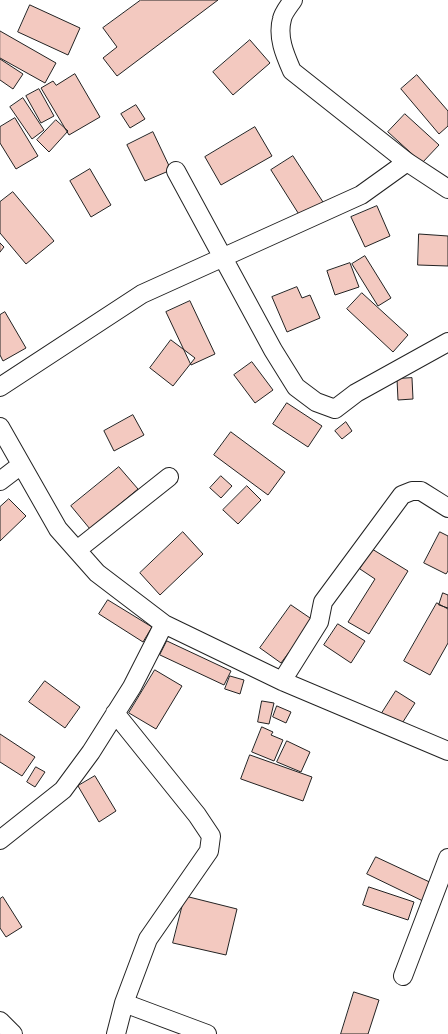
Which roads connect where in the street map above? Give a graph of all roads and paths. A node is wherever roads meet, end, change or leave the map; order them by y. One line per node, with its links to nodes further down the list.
1 (293, 0): 2 (street)
2 (408, 162): 4 (street); 5 (street)
3 (176, 171): 5 (street)
4 (448, 189)
5 (224, 257): 6 (street); 7 (street)
6 (448, 342)
7 (0, 387)
8 (0, 427): 9 (street)
9 (21, 465): 11 (street); 13 (street)
10 (169, 477): 13 (street)
11 (0, 481)
12 (448, 508): 15 (street)
13 (77, 550): 14 (street)
14 (164, 624): 15 (street); 16 (street)
15 (282, 681): 17 (street)
16 (115, 713): 18 (street); 21 (street)
17 (448, 751)
18 (0, 840)
19 (448, 858): 20 (street)
20 (403, 976)
21 (124, 1003): 24 (street); 25 (street)
22 (0, 1022): 23 (street)
23 (13, 1034)
24 (116, 1034)
25 (207, 1034)

